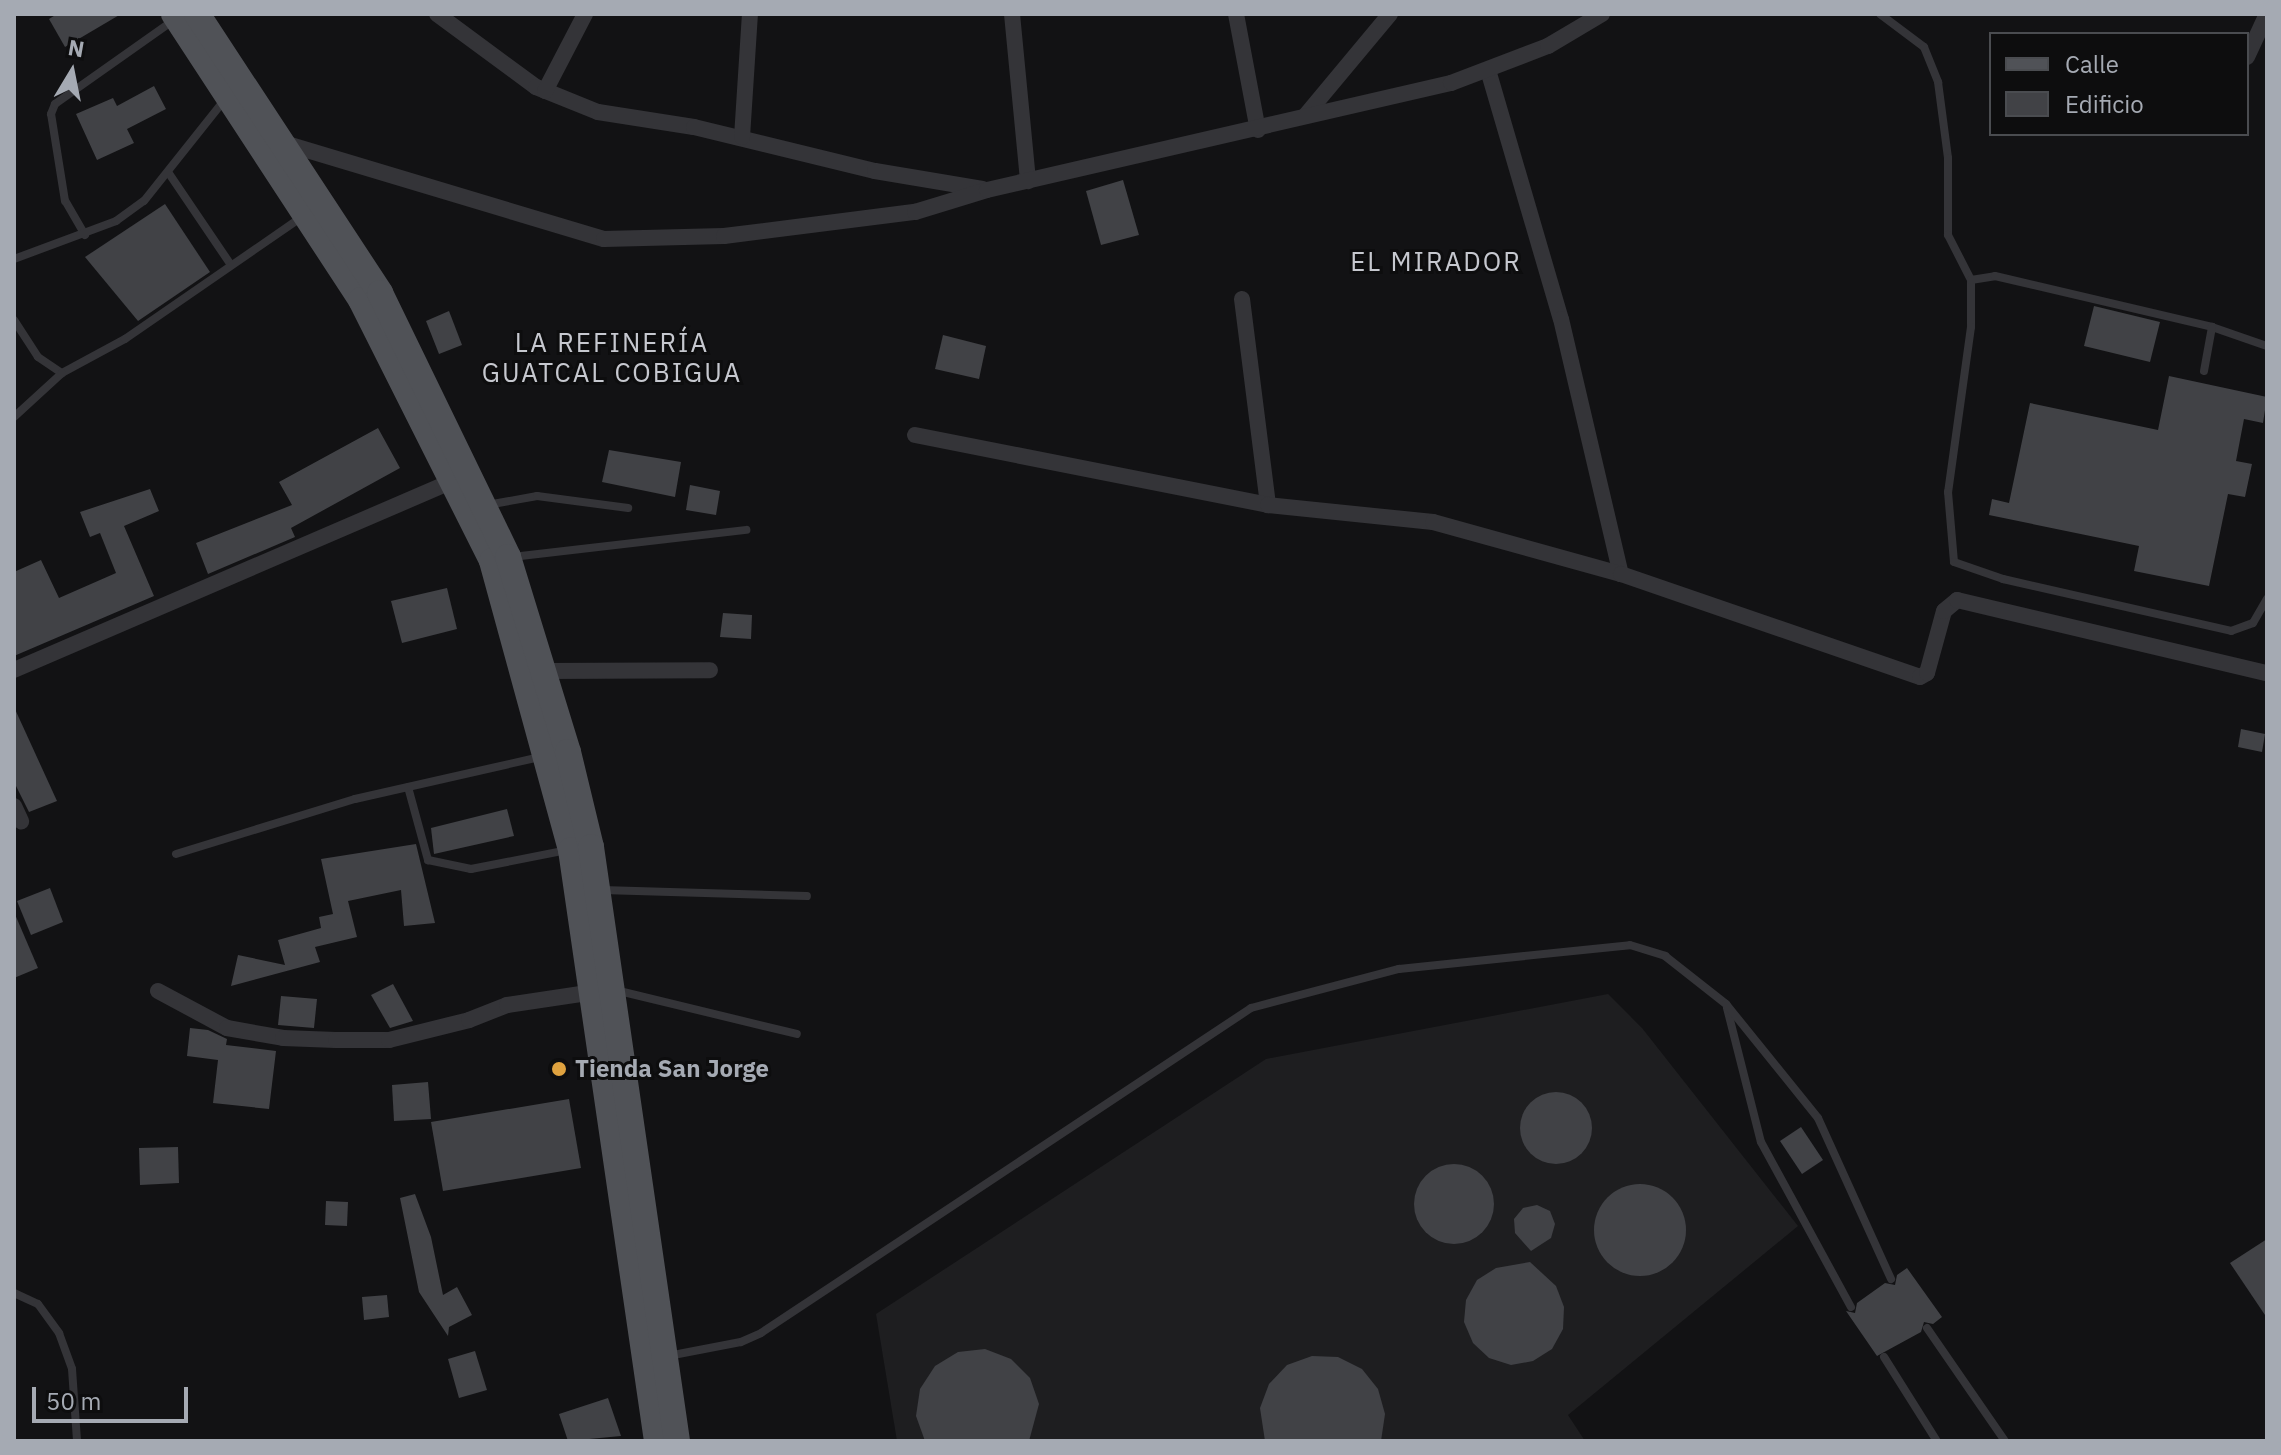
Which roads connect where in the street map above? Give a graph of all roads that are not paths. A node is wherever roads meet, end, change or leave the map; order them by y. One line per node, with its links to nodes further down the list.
1 (437, 14): 14 (street)
2 (585, 14): 14 (street)
3 (750, 14): 17 (street)
4 (1012, 14): 20 (street)
5 (1236, 14): 16 (street)
6 (1390, 14): 15 (street)
7 (1602, 14): 12 (street)
8 (1880, 14): 26 (lane)
9 (2267, 14): 11 (street)
10 (183, 15): 13 (main road); 23 (lane)
11 (2249, 53)
12 (1488, 70): 15 (street); 41 (street)
13 (238, 90): 18 (main road); 19 (lane)
14 (545, 91): 17 (street)
15 (1305, 116): 16 (street)
16 (1258, 130): 20 (street)
17 (742, 137): 21 (street)
18 (271, 141): 21 (street); 22 (main road)
19 (168, 172): 23 (lane); 25 (lane)
20 (1028, 181): 21 (street)
21 (987, 190)
22 (315, 210): 25 (lane); 35 (main road)
23 (85, 235): 24 (lane)
24 (14, 259)
25 (231, 265): 32 (lane)
26 (1971, 280): 29 (lane); 42 (lane)
27 (1242, 299): 37 (street)
28 (14, 320): 32 (lane)
29 (2212, 327): 30 (lane); 31 (lane)
30 (2267, 346)
31 (2204, 371)
32 (62, 373): 33 (lane)
33 (14, 417)
34 (915, 435): 37 (street)
35 (461, 478): 36 (main road); 43 (street); 47 (main road)
36 (486, 505): 38 (lane); 40 (main road)
37 (1268, 505): 41 (street)
38 (628, 508)
39 (746, 530): 40 (lane)
40 (508, 557): 45 (main road)
41 (1621, 574): 46 (street)
42 (2267, 599)
43 (14, 670)
44 (710, 670): 45 (street)
45 (545, 671): 51 (main road)
46 (2267, 673)
47 (548, 756): 48 (lane); 49 (main road)
48 (408, 787): 49 (lane); 50 (lane)
49 (571, 850): 54 (main road)
50 (176, 854)
51 (598, 890): 52 (lane); 54 (main road)
52 (807, 896)
53 (158, 991): 54 (street)
54 (604, 991): 56 (lane); 61 (main road); 64 (main road)
55 (1726, 1004): 57 (lane); 59 (lane); 61 (lane)
56 (797, 1034)
57 (1891, 1279)
58 (14, 1293): 63 (lane)
59 (1851, 1307)
60 (1927, 1328): 67 (lane)
61 (663, 1357): 65 (main road)
62 (1884, 1357): 66 (lane)
63 (77, 1441)
64 (657, 1441)
65 (677, 1441)
66 (1937, 1441)
67 (2005, 1441)

